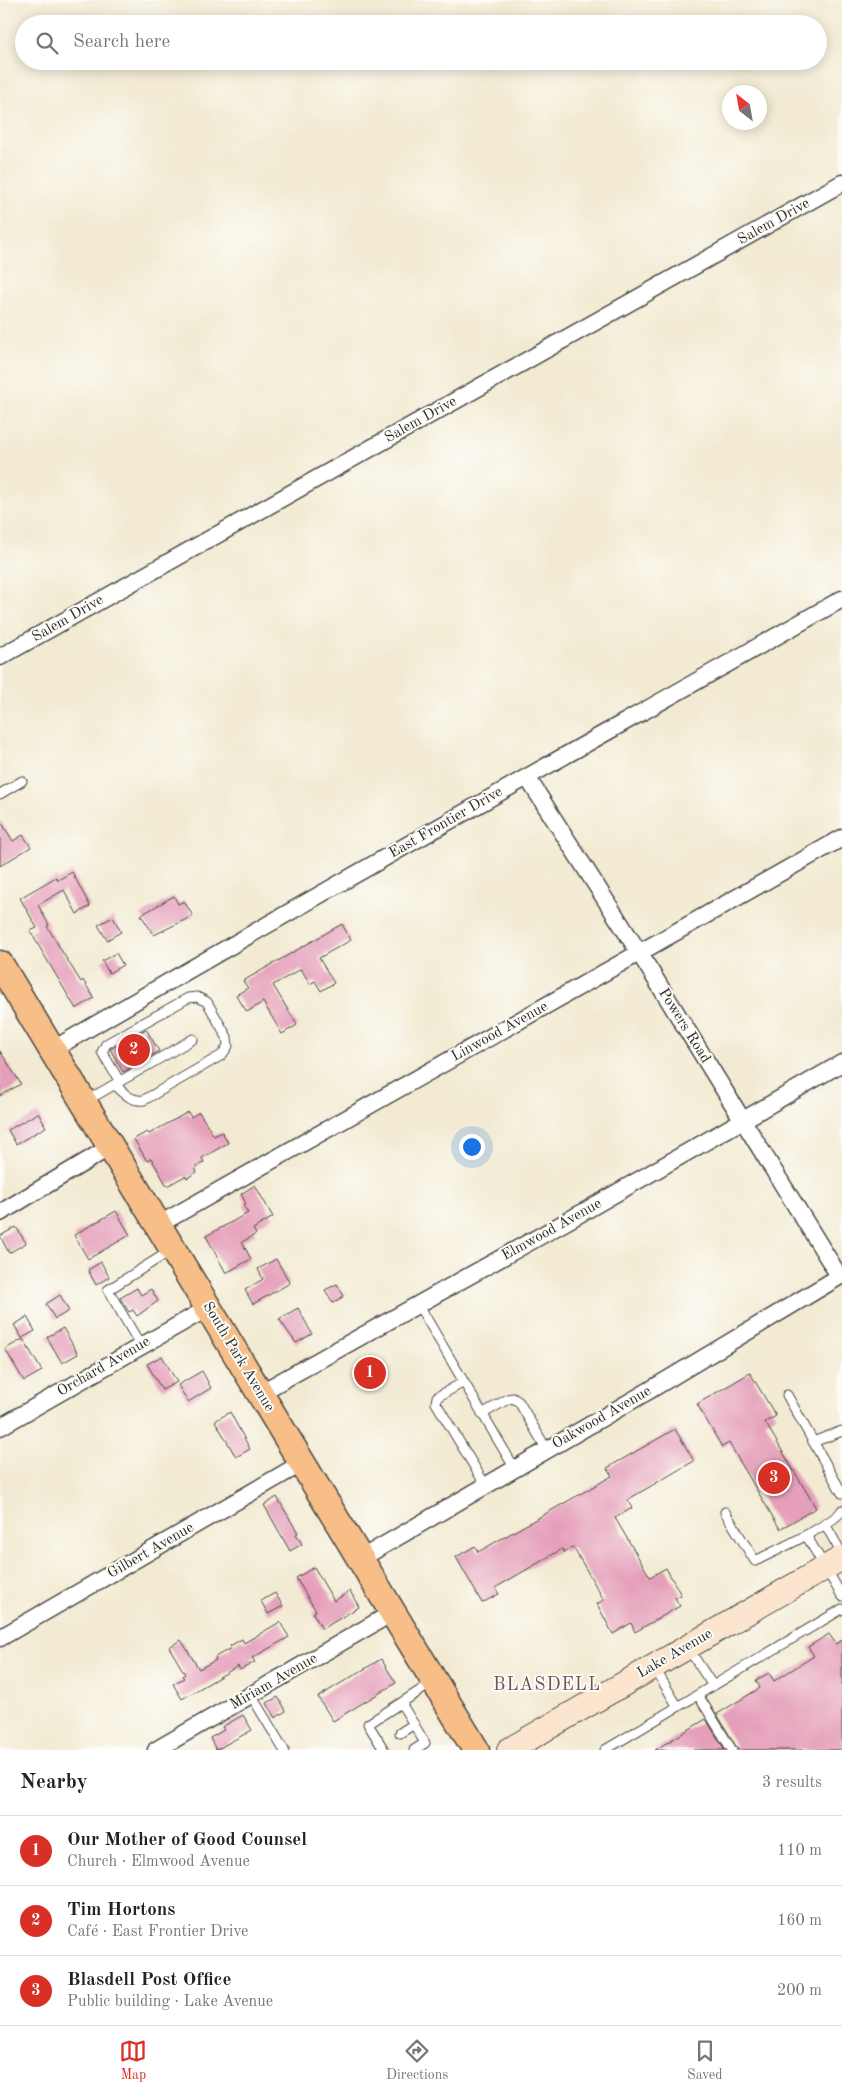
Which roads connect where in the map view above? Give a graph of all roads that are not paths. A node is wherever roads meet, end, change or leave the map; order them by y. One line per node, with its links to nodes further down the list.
1 (842, 183): 3 (street, Salem Drive)
2 (842, 599): 4 (street, East Frontier Drive)
3 (0, 657)
4 (526, 777): 8 (street, Powers Road); 11 (street, East Frontier Drive)
5 (22, 781): 6 (lane)
6 (0, 794)
7 (842, 838): 8 (street, Linwood Avenue)
8 (640, 954): 15 (street, Powers Road); 18 (street, Linwood Avenue)
9 (0, 964): 11 (main road, South Park Avenue)
10 (194, 1039): 13 (lane)
11 (52, 1050): 14 (main road, South Park Avenue)
12 (842, 1064): 15 (street, Elmwood Avenue)
13 (118, 1083): 13 (lane); 14 (lane)
14 (84, 1103): 16 (main road, South Park Avenue)
15 (742, 1120): 20 (street, Powers Road); 21 (street, Elmwood Avenue)
16 (110, 1147): 17 (street); 18 (main road, South Park Avenue)
17 (0, 1213)
18 (158, 1226): 19 (main road, South Park Avenue)
19 (173, 1250): 22 (main road, South Park Avenue); 23 (lane)
20 (841, 1275): 31 (street, Oakwood Avenue)
21 (418, 1304): 24 (lane); 25 (street, Elmwood Avenue)
22 (208, 1308): 23 (street, Orchard Avenue); 25 (main road, South Park Avenue)
23 (141, 1346): 28 (street, Orchard Avenue)
24 (464, 1382): 27 (lane); 34 (lane)
25 (260, 1393): 32 (main road, South Park Avenue)
26 (787, 1395): 30 (lane)
27 (482, 1414): 31 (lane); 33 (lane)
28 (0, 1427)
29 (842, 1431): 30 (lane)
30 (813, 1442): 35 (lane)
31 (547, 1450): 33 (street, Oakwood Avenue)
32 (302, 1463): 40 (main road, South Park Avenue); 45 (street, Gilbert Avenue)
33 (515, 1469): 34 (street, Oakwood Avenue)
34 (486, 1486): 40 (street, Oakwood Avenue)
35 (842, 1493)
36 (842, 1510): 38 (lane)
37 (725, 1512): 39 (lane)
38 (825, 1524): 39 (lane); 41 (lane)
39 (806, 1535): 41 (lane)
40 (360, 1559): 44 (main road, South Park Avenue)
41 (836, 1560): 42 (lane); 46 (street, Lake Avenue)
42 (842, 1596)
43 (842, 1609): 49 (lane)
44 (392, 1613): 48 (main road, South Park Avenue); 50 (street, Miriam Avenue)
45 (0, 1638)
46 (688, 1647): 47 (street, Lake Avenue); 49 (lane)
47 (654, 1667): 53 (lane); 61 (street, Lake Avenue)
48 (434, 1681): 52 (lane); 60 (main road, South Park Avenue)
49 (713, 1686): 51 (lane)
50 (250, 1695): 57 (street, Miriam Avenue); 58 (lane)
51 (698, 1695): 53 (lane); 63 (lane)
52 (401, 1703): 54 (lane); 56 (lane)
53 (678, 1707): 62 (lane)
54 (414, 1724): 55 (lane); 59 (lane)
55 (400, 1733)
56 (384, 1745)
57 (156, 1750)
58 (284, 1750)
59 (414, 1750)
60 (476, 1750)
61 (509, 1750)
62 (605, 1750)
63 (732, 1750)

